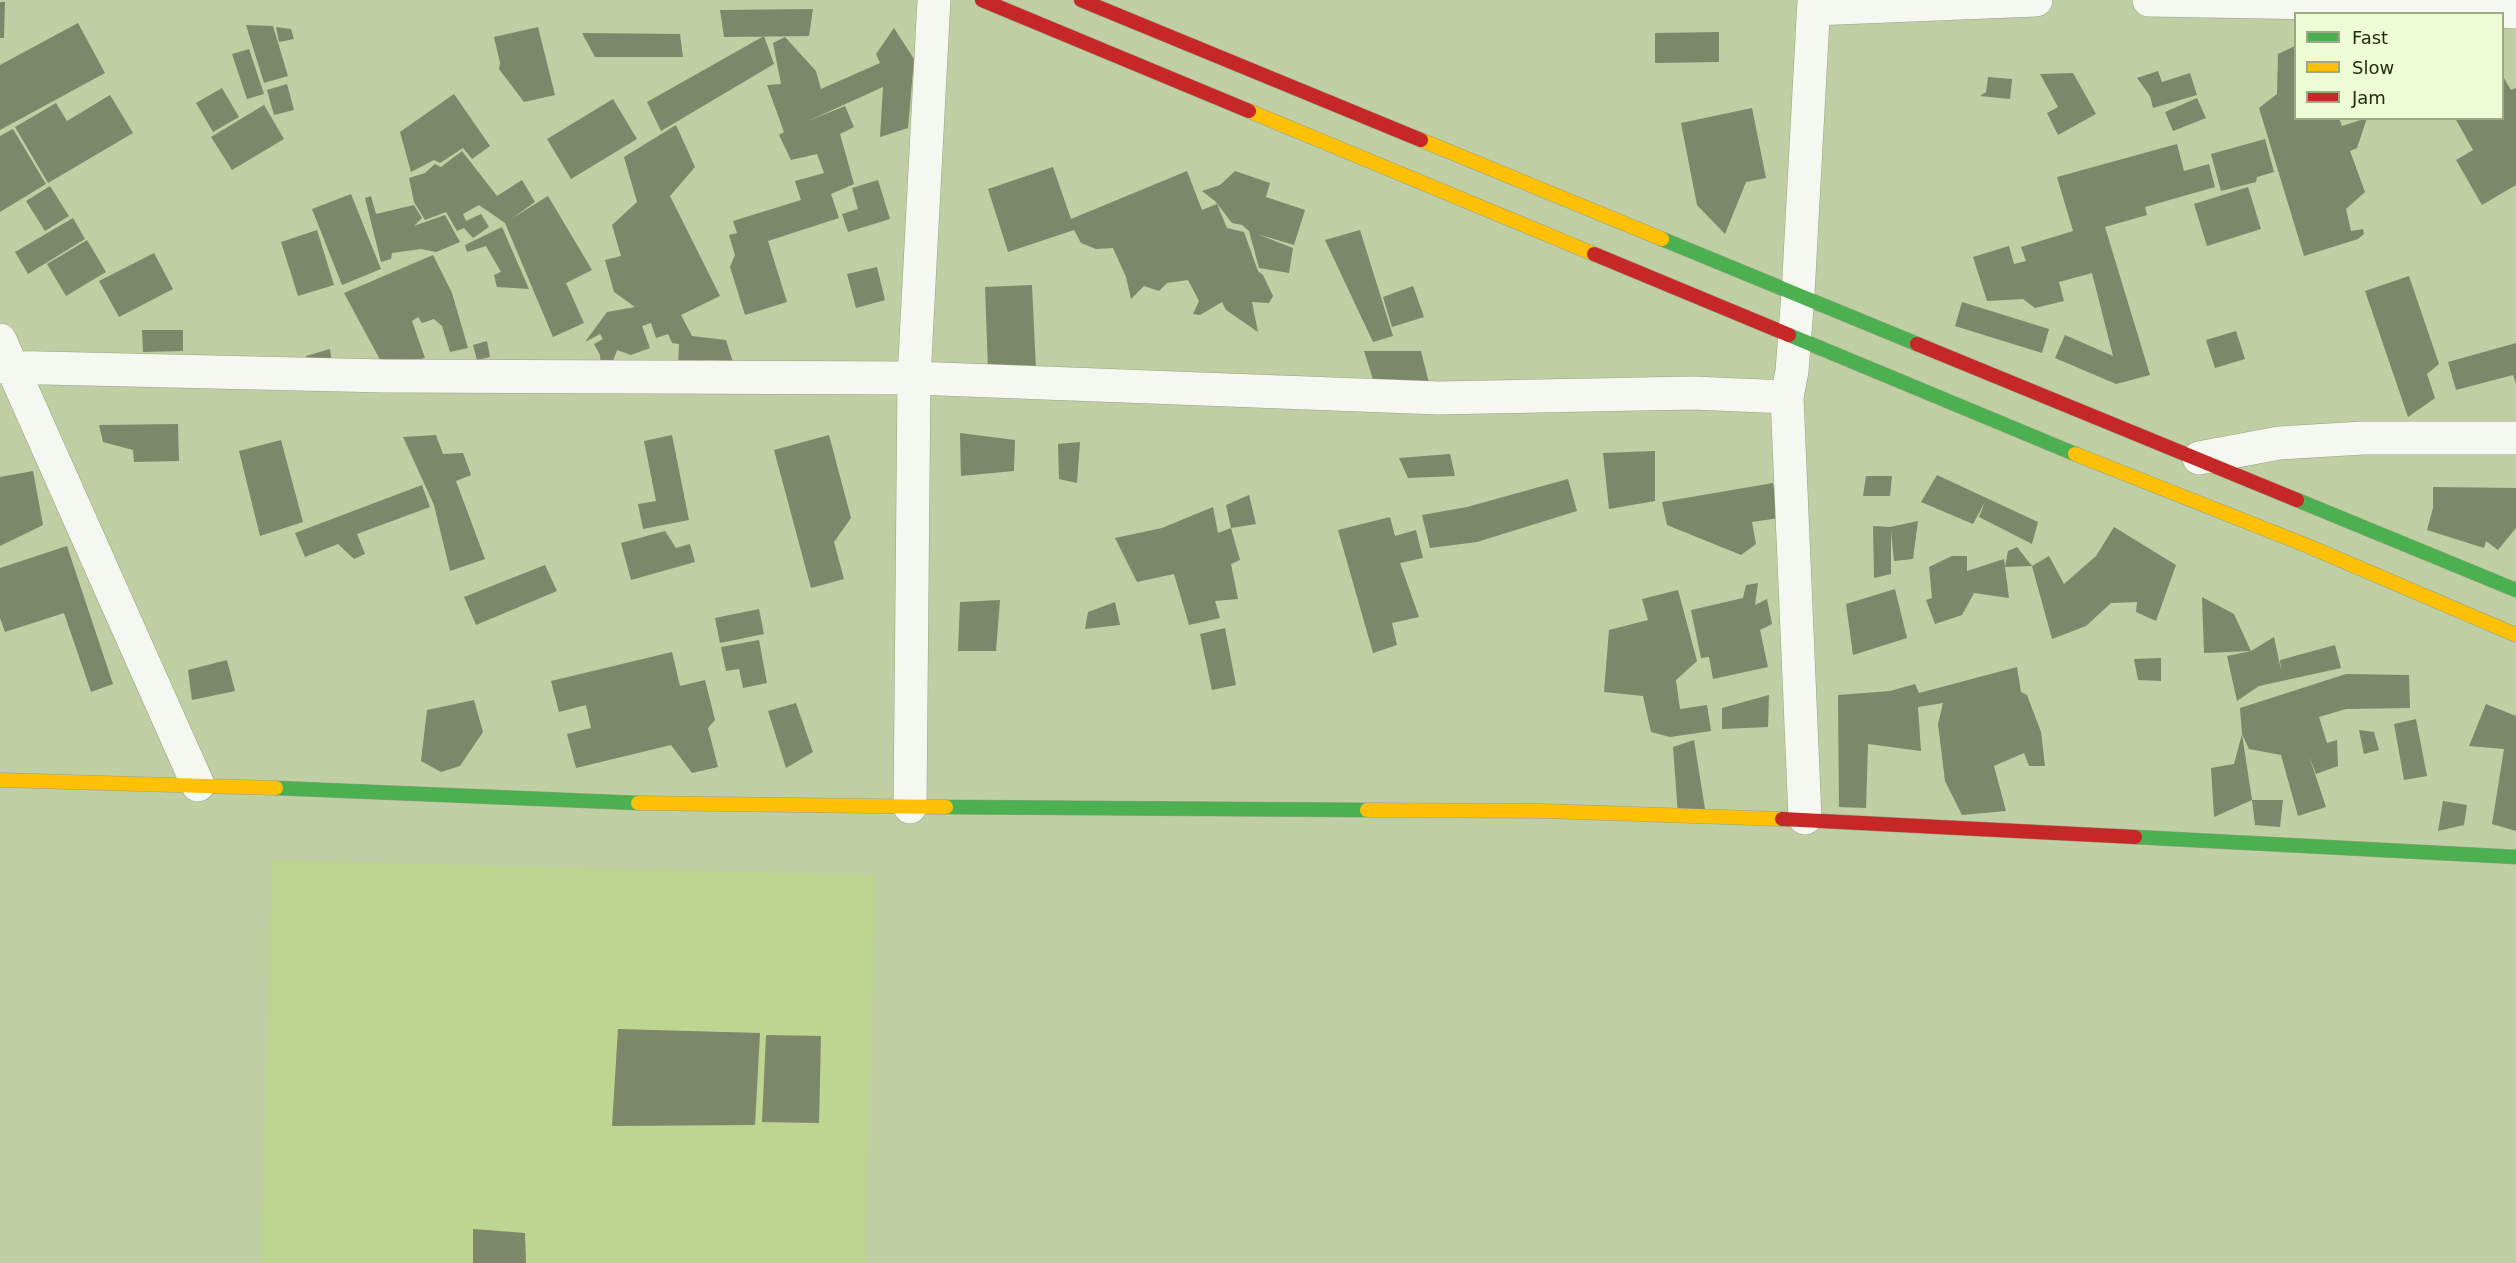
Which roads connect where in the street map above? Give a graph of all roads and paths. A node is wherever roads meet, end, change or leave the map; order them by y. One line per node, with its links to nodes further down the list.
1 (934, 0): 11 (street)
2 (982, 0): 9 (street)
3 (1081, 0): 8 (street)
4 (2036, 0): 6 (street)
5 (2149, 0): 7 (street)
6 (1814, 4): 8 (street)
7 (2516, 12)
8 (1798, 294): 9 (street); 14 (street)
9 (1794, 336): 12 (street); 16 (street)
10 (4, 358): 11 (street); 18 (street)
11 (914, 378): 12 (street); 19 (street)
12 (1786, 397): 20 (street)
13 (2516, 438): 14 (street)
14 (2199, 458): 15 (street)
15 (2516, 590)
16 (2516, 635)
17 (0, 780): 18 (street)
18 (198, 785): 19 (street)
19 (910, 807): 20 (street)
20 (1805, 818): 21 (street)
21 (2516, 857)

